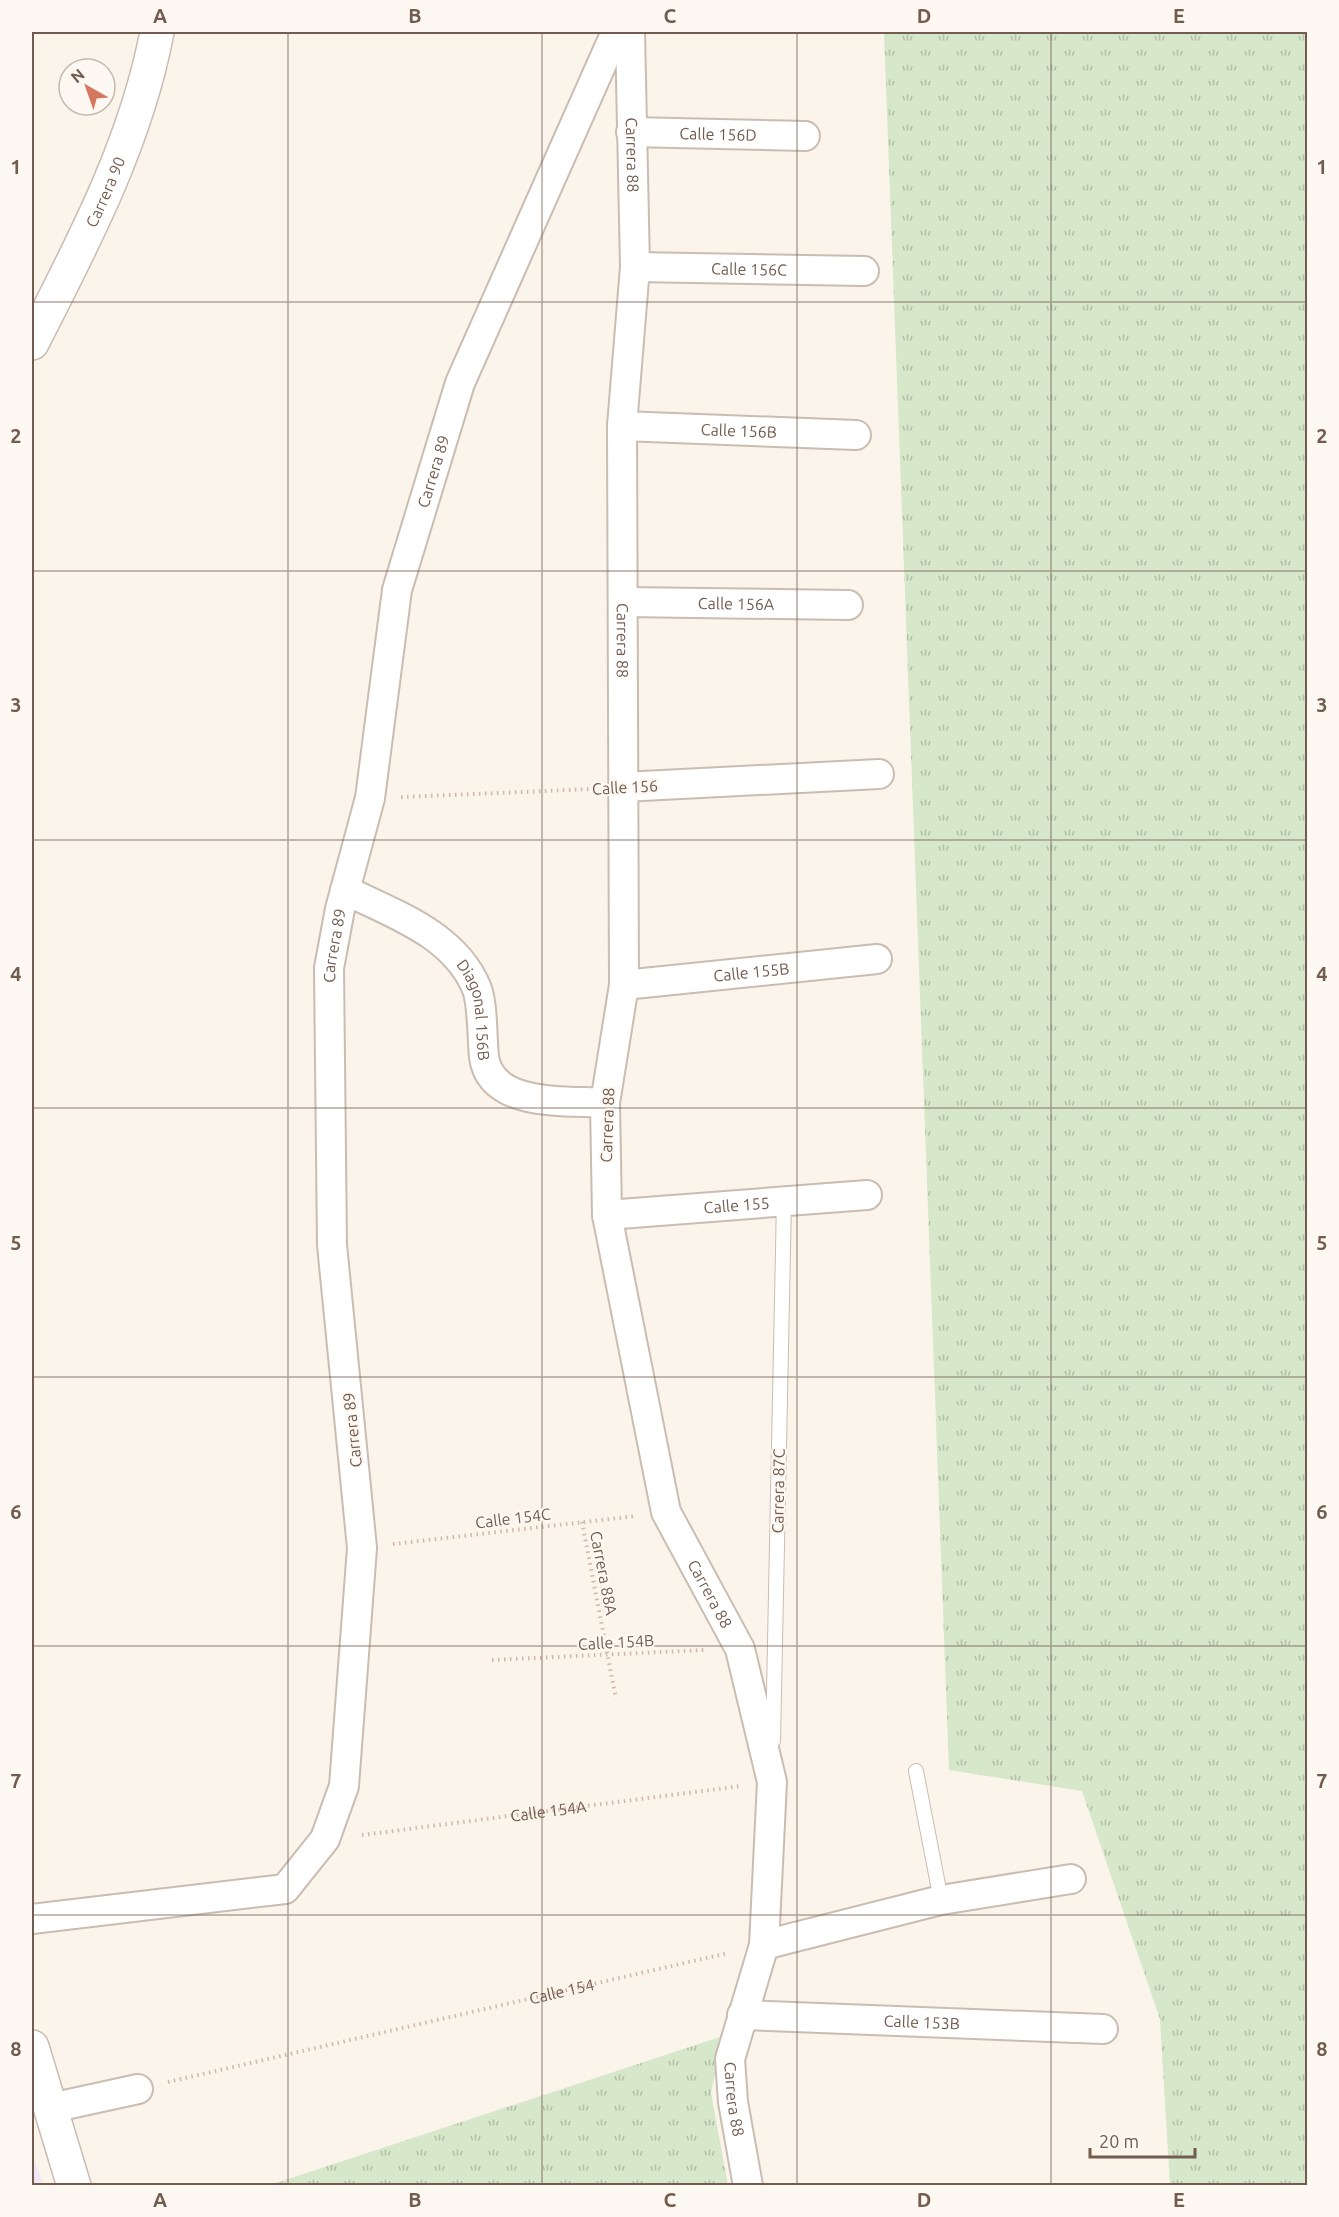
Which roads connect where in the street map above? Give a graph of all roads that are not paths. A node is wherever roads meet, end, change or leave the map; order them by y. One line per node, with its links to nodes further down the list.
1 (157, 32): 8 (street, Carrera 90)
2 (616, 32): 15 (street, Carrera 89)
3 (630, 32): 4 (street, Carrera 88)
4 (631, 132): 5 (street, Calle 156D); 6 (street, Carrera 88)
5 (805, 136)
6 (634, 267): 7 (street, Calle 156C); 9 (street, Carrera 88)
7 (864, 271)
8 (32, 343)
9 (622, 426): 10 (street, Calle 156B); 11 (street, Carrera 88)
10 (856, 435)
11 (624, 602): 12 (street, Calle 156A); 14 (street, Carrera 88)
12 (848, 605)
13 (879, 774): 14 (street, Calle 156)
14 (623, 787): 17 (street, Carrera 88)
15 (345, 890): 18 (street, Diagonal 156B); 26 (street, Carrera 89)
16 (877, 959): 17 (street, Calle 155B)
17 (624, 985): 18 (street, Carrera 88)
18 (605, 1103): 21 (street, Carrera 88)
19 (867, 1195): 20 (street, Calle 155)
20 (784, 1201): 21 (street, Calle 155); 23 (lane, Carrera 87C)
21 (607, 1215): 23 (street, Carrera 88)
22 (916, 1771): 25 (lane)
23 (772, 1782): 27 (street, Carrera 88)
24 (1071, 1879): 25 (street)
25 (941, 1900): 27 (street)
26 (32, 1919)
27 (764, 1945): 28 (street, Carrera 88)
28 (742, 2015): 29 (street, Calle 153B); 34 (street, Carrera 88)
29 (1103, 2029)
30 (32, 2047): 32 (street)
31 (138, 2089): 32 (street)
32 (51, 2108): 33 (street)
33 (74, 2186)
34 (748, 2186)

